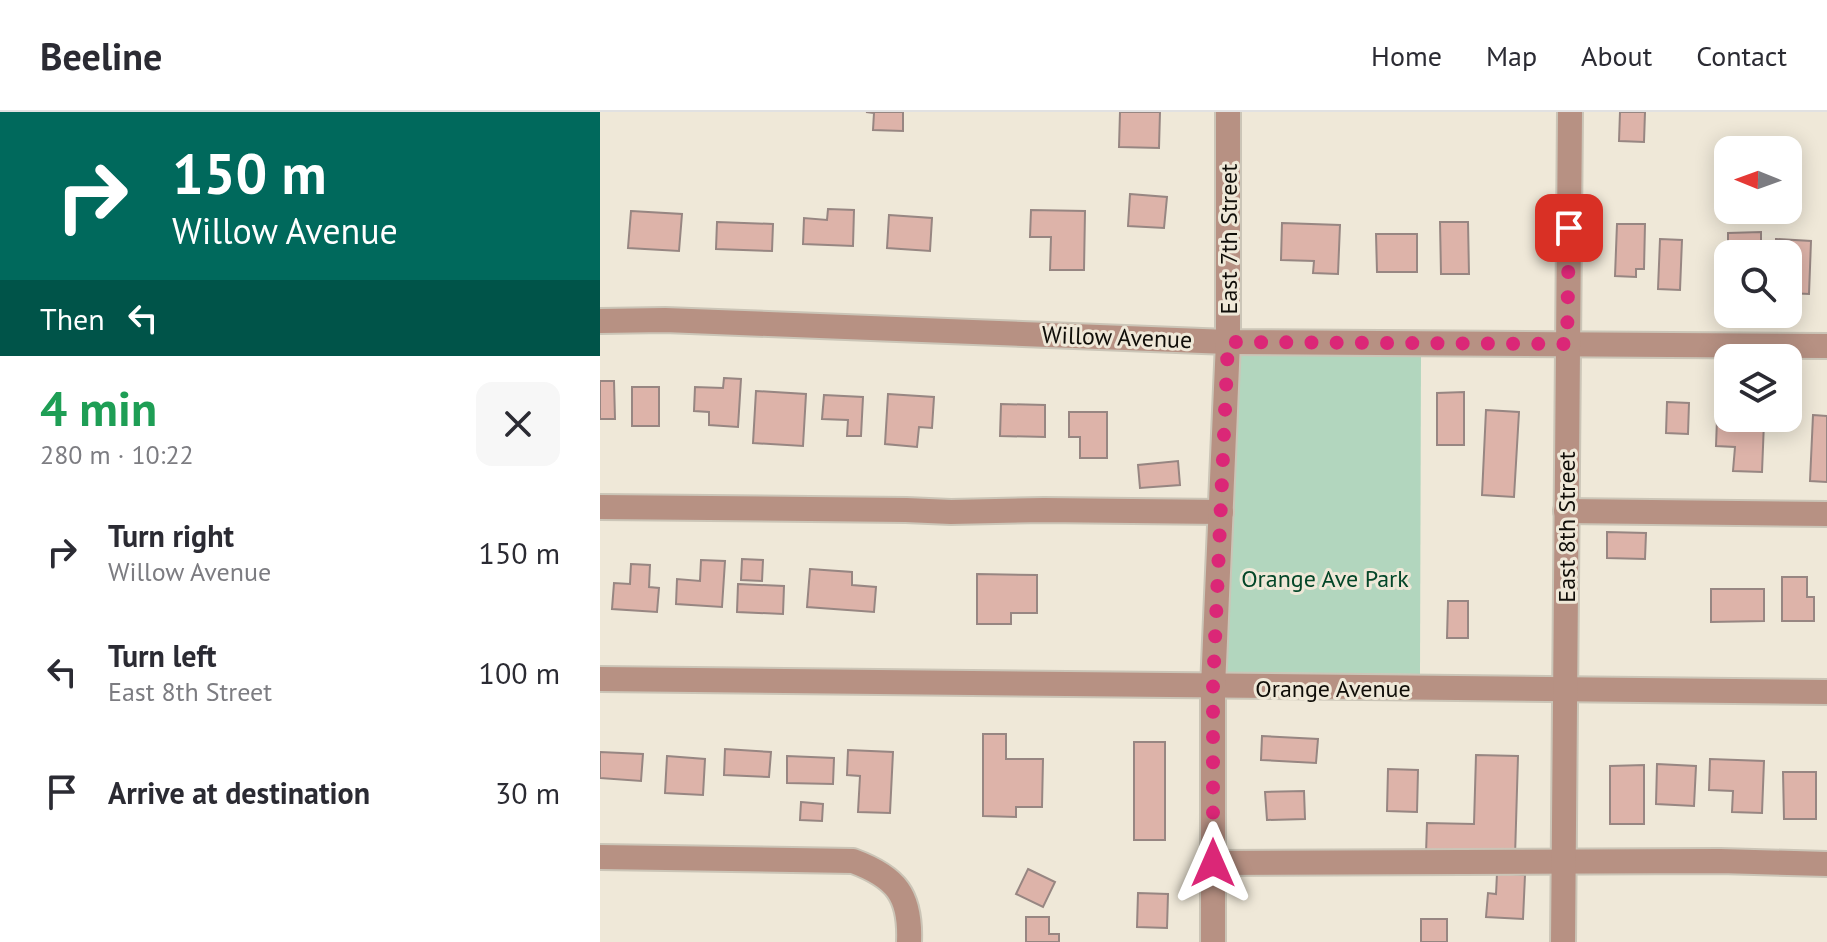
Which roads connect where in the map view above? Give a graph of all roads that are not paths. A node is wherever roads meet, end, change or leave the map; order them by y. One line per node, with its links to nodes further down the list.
1 (1228, 112): 4 (street, East 7th Street)
2 (1570, 112): 5 (street, East 8th Street)
3 (600, 321): 4 (street, Willow Avenue)
4 (1228, 342): 5 (street, Willow Avenue); 9 (street, East 7th Street)
5 (1567, 344): 6 (street, Willow Avenue); 8 (street, East 8th Street)
6 (1827, 346)
7 (600, 507): 9 (street)
8 (1566, 511): 10 (street); 13 (street, East 8th Street)
9 (1221, 512): 12 (street, East 7th Street)
10 (1827, 514)
11 (600, 679): 12 (street, Orange Avenue)
12 (1213, 687): 13 (street, Orange Avenue); 17 (street, East 7th Street)
13 (1565, 689): 14 (street, Orange Avenue); 16 (street, East 8th Street)
14 (1827, 692)
15 (600, 857): 19 (street)
16 (1563, 861): 17 (street); 18 (street); 21 (street, East 8th Street)
17 (1213, 863): 20 (street, East 7th Street)
18 (1827, 864)
19 (909, 942)
20 (1213, 942)
21 (1563, 942)

